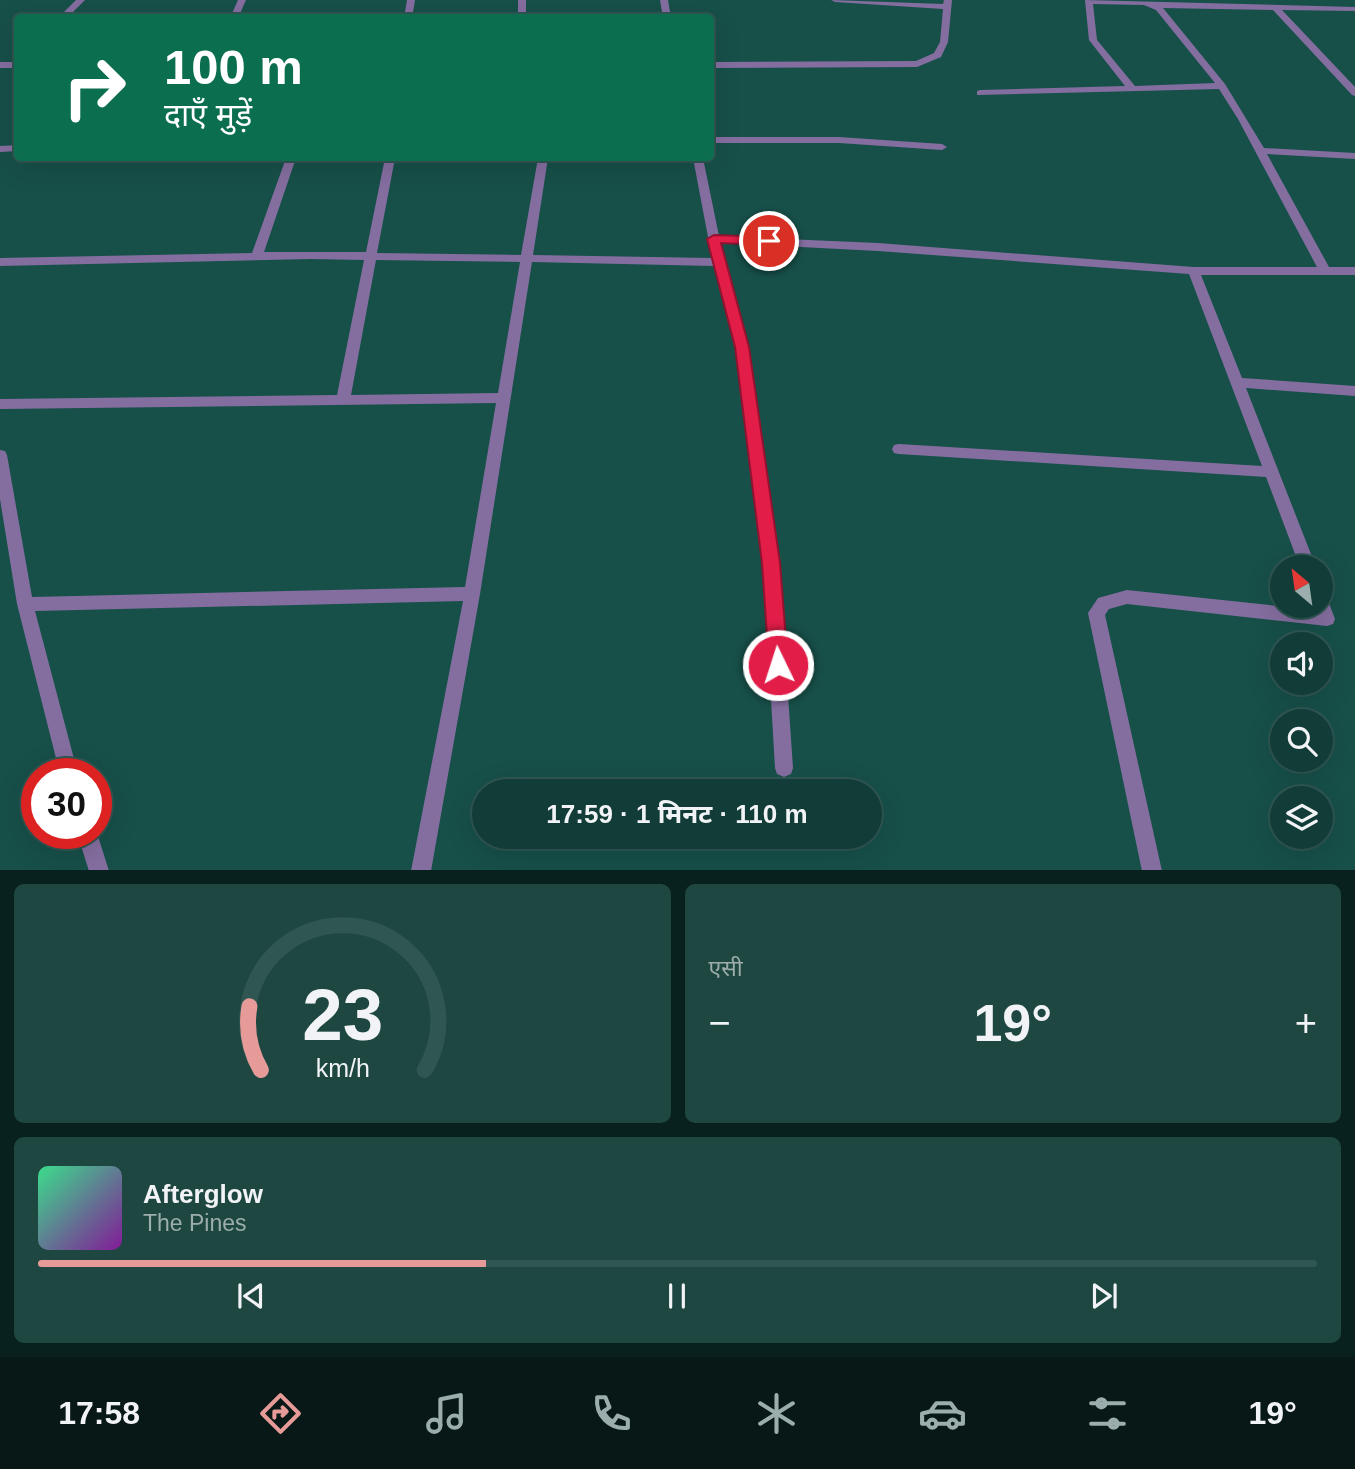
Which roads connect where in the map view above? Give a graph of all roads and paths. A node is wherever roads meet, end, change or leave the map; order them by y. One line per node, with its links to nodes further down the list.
1 (81, 0): 9 (street)
2 (835, 0): 4 (street)
3 (1089, 0): 6 (street); 12 (street)
4 (871, 1): 5 (street)
5 (947, 3): 10 (street)
6 (1154, 5): 7 (street); 11 (street)
7 (1276, 8): 8 (street); 13 (street)
8 (1355, 9)
9 (66, 14)
10 (714, 65)
11 (1222, 86): 12 (street); 17 (street)
12 (1132, 88): 14 (street)
13 (1354, 92)
14 (980, 93)
15 (714, 140): 16 (street)
16 (942, 147)
17 (1259, 151): 18 (street); 30 (street)
18 (1355, 156)
19 (290, 161): 24 (street)
20 (389, 161): 25 (street)
21 (543, 161): 26 (street)
22 (699, 161): 23 (street)
23 (714, 239): 28 (street); 29 (street)
24 (257, 255): 25 (street); 27 (street)
25 (372, 255): 26 (street); 35 (street)
26 (527, 260): 28 (street); 34 (street)
27 (0, 262)
28 (719, 262): 45 (street)
29 (1194, 271): 30 (street); 32 (street)
30 (1325, 271): 31 (street)
31 (1355, 271)
32 (1236, 382): 33 (street); 39 (street)
33 (1355, 391)
34 (503, 398): 35 (street); 41 (street)
35 (343, 400): 36 (street)
36 (0, 404)
37 (899, 449): 39 (street)
38 (0, 455): 42 (street)
39 (1272, 472): 40 (street)
40 (1303, 555)
41 (472, 594): 42 (street); 48 (street)
42 (25, 604): 44 (street)
43 (1270, 613): 49 (street)
44 (65, 758)
45 (783, 768)
46 (92, 849): 47 (street)
47 (99, 870)
48 (421, 870)
49 (1152, 870)

